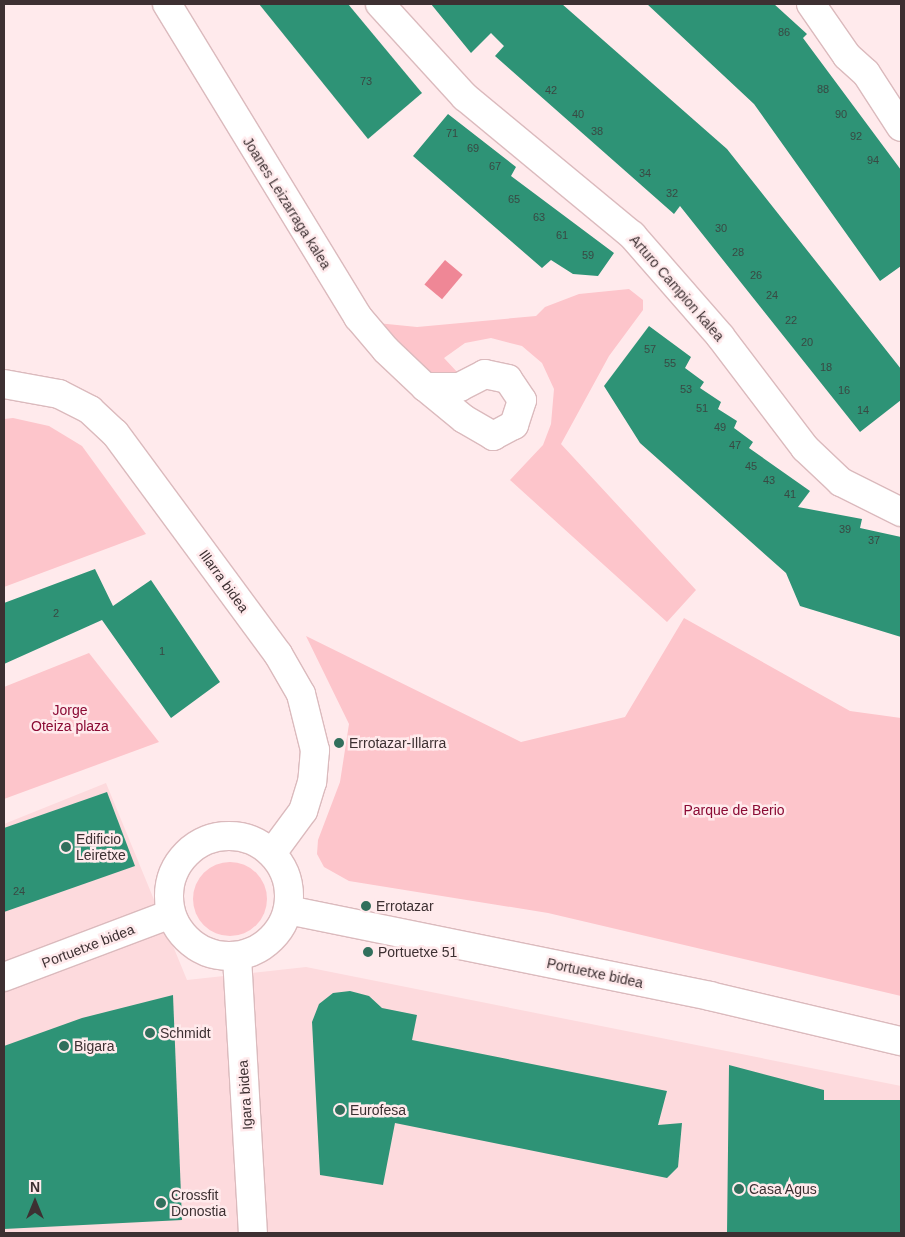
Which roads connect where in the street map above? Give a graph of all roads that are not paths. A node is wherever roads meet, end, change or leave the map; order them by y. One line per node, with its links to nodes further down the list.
1 (167, 4): 8 (street, Joanes Leizarraga kalea)
2 (380, 4): 9 (street, Arturo Campion kalea)
3 (811, 4): 5 (street)
4 (832, 4): 5 (street)
5 (866, 73): 6 (street)
6 (901, 126)
7 (4, 384): 10 (street, Illarra bidea)
8 (425, 387)
9 (901, 512)
10 (272, 853): 11 (street); 12 (street)
11 (288, 910): 13 (street); 15 (street, Portuetxe bidea)
12 (171, 914): 13 (street); 14 (street, Portuetxe bidea)
13 (237, 956): 16 (street, Igara bidea)
14 (4, 977)
15 (901, 1041)
16 (253, 1233)

